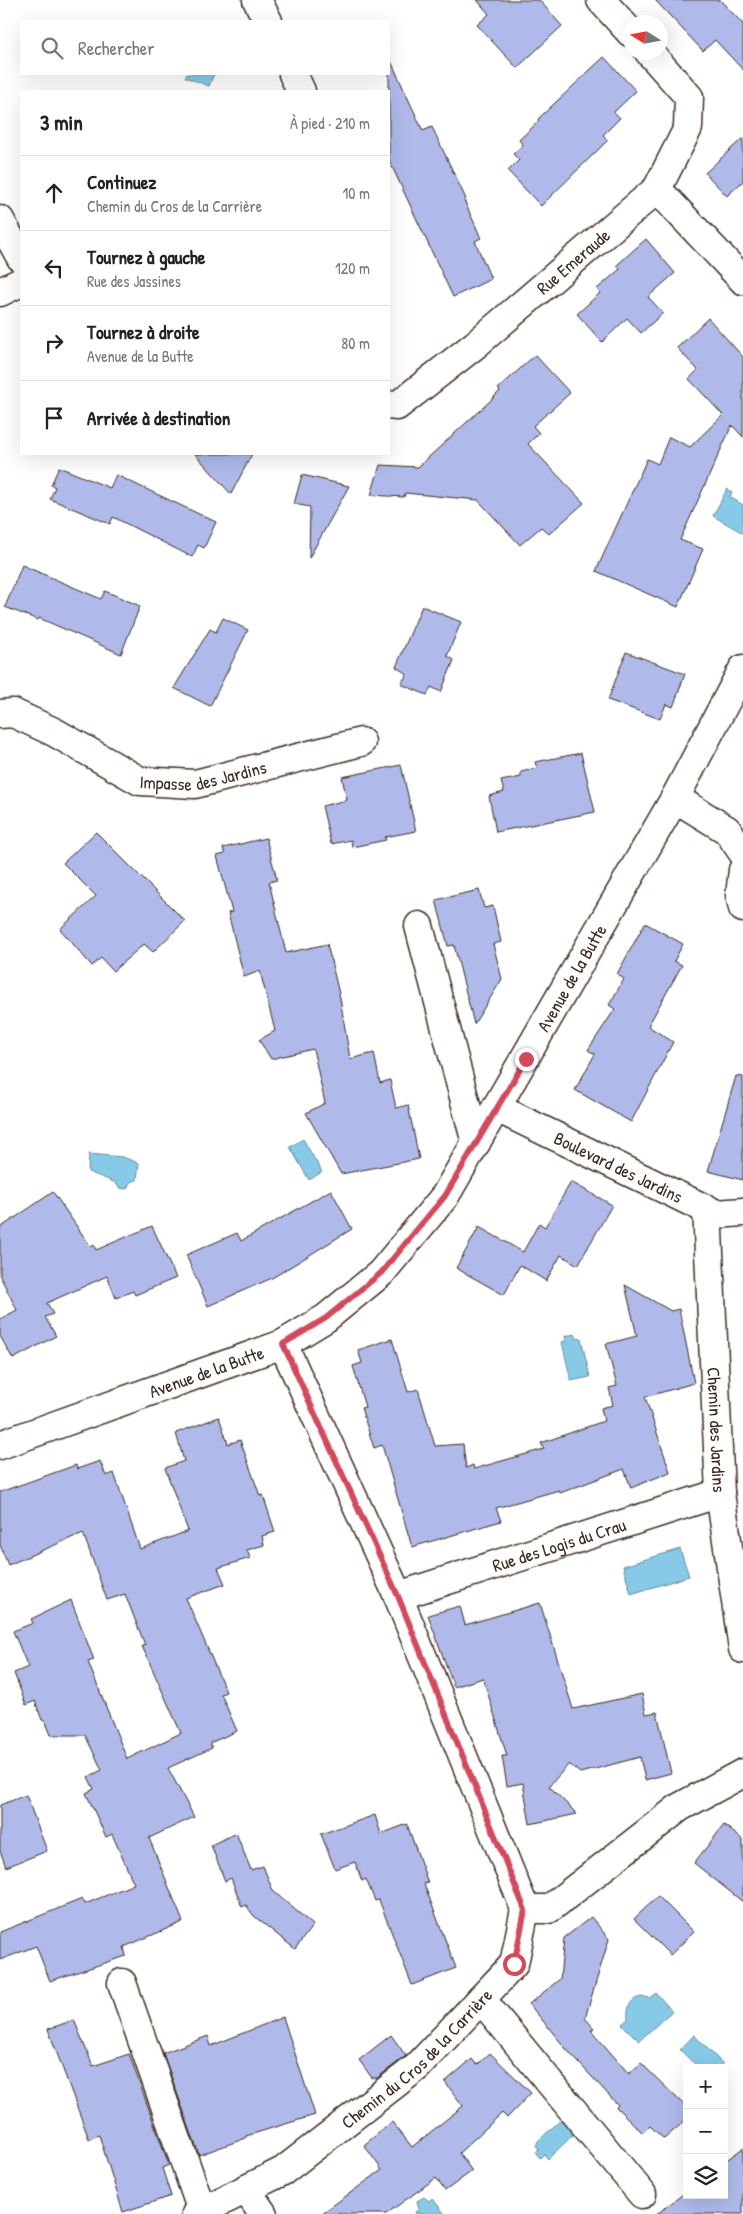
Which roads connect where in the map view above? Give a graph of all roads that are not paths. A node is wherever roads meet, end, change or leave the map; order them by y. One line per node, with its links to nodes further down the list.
1 (258, 0): 3 (street)
2 (601, 0): 4 (street)
3 (268, 20)
4 (623, 24)
5 (656, 60): 8 (street)
6 (293, 75): 7 (street)
7 (301, 90)
8 (656, 189): 11 (street); 14 (street, Rue Emeraude)
9 (0, 220): 10 (street)
10 (20, 256)
11 (743, 280)
12 (20, 282): 13 (street)
13 (0, 292)
14 (390, 405)
15 (743, 669): 18 (street, Avenue de la Butte)
16 (0, 714): 17 (street, Impasse des Jardins)
17 (361, 742)
18 (675, 798): 19 (street); 23 (street, Avenue de la Butte)
19 (743, 852)
20 (743, 870): 21 (street)
21 (743, 908)
22 (419, 926): 24 (street)
23 (497, 1108): 24 (street, Avenue de la Butte); 25 (street, Boulevard des Jardins)
24 (476, 1143): 27 (street, Avenue de la Butte)
25 (706, 1209): 26 (street, Boulevard des Jardins); 29 (street, Chemin des Jardins)
26 (743, 1212)
27 (283, 1344): 28 (street, Avenue de la Butte); 30 (street)
28 (0, 1445)
29 (720, 1492): 30 (street, Rue des Logis du Crau); 31 (street, Chemin des Jardins)
30 (398, 1596): 33 (street)
31 (743, 1649)
32 (743, 1773): 33 (street)
33 (525, 1910): 35 (street, Chemin du Cros de la Carrière)
34 (122, 1983): 38 (street)
35 (481, 1999): 36 (street, Chemin du Cros de la Carrière); 37 (street)
36 (246, 2189): 38 (street, Chemin du Cros de la Carrière); 39 (street)
37 (642, 2194)
38 (199, 2212)
39 (263, 2214)

